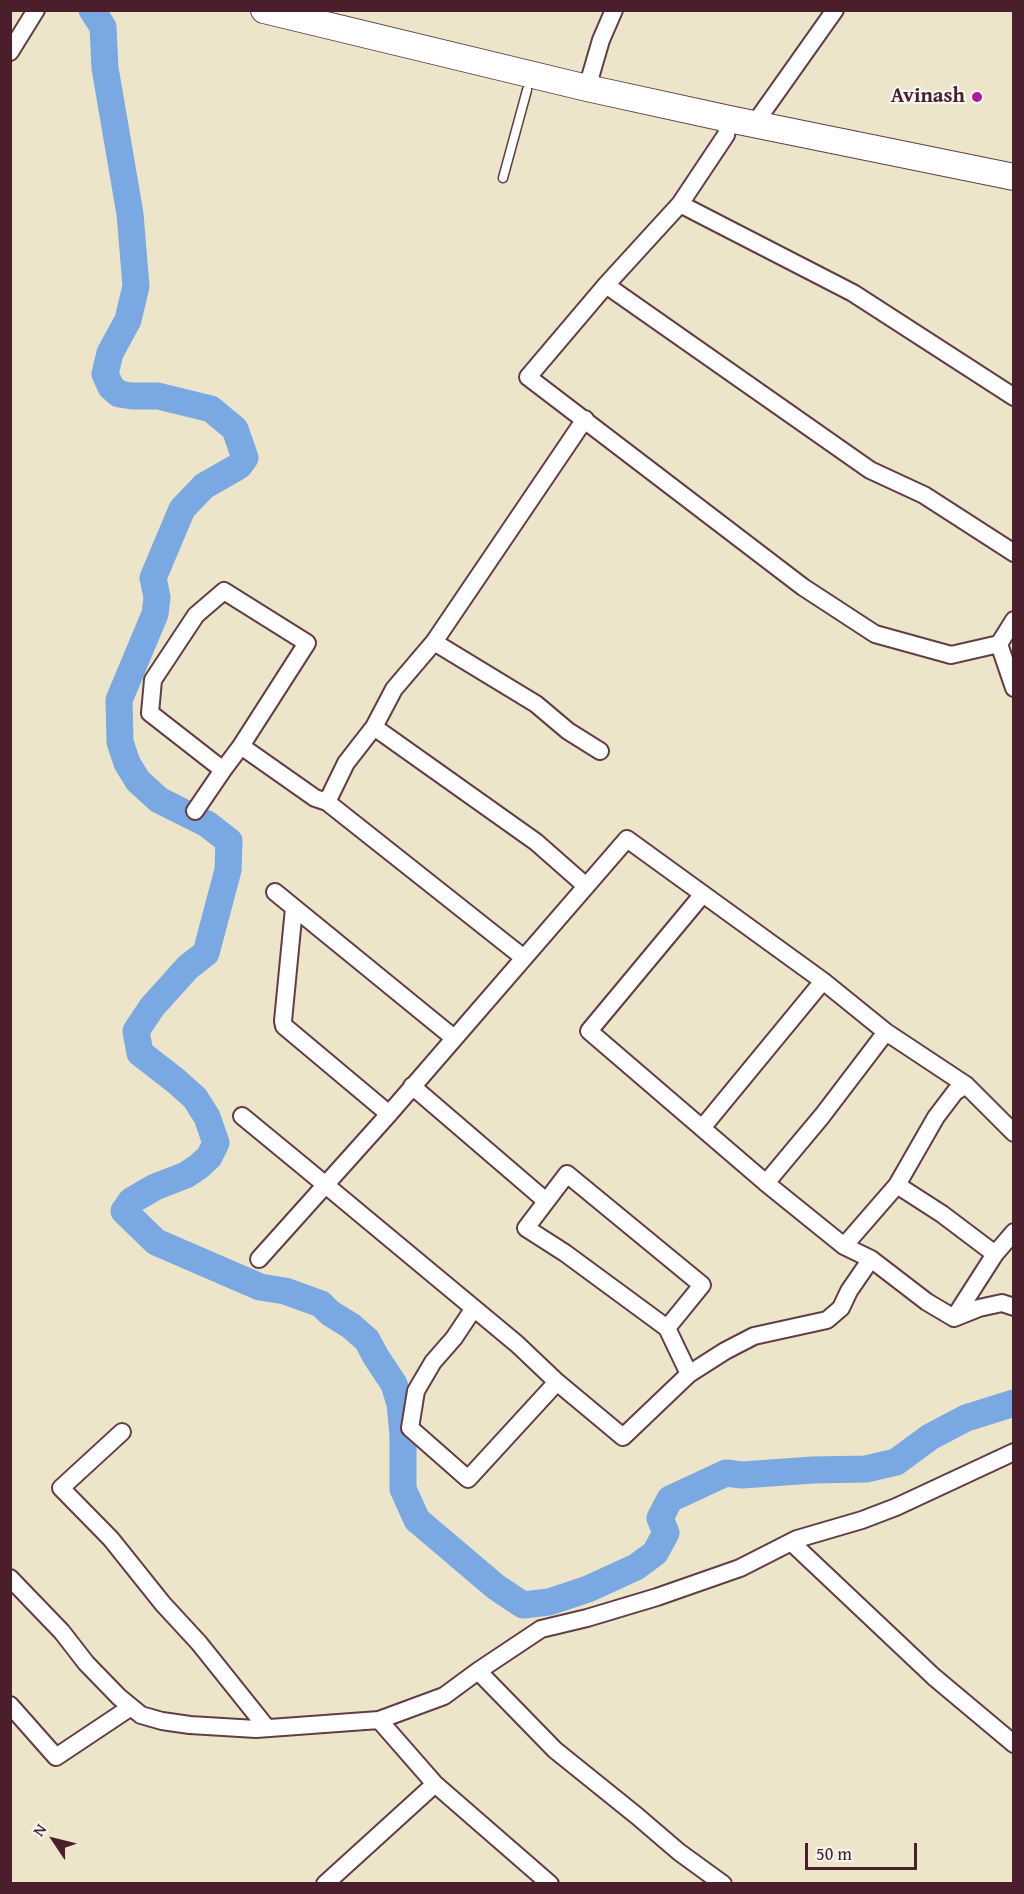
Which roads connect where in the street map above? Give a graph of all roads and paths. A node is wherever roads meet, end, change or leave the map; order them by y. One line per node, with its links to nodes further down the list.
1 (614, 10): 6 (street)
2 (835, 10): 8 (street)
3 (35, 13): 5 (street)
4 (274, 13): 6 (main road); 7 (main road)
5 (10, 52)
6 (587, 87): 9 (main road)
7 (527, 90): 9 (main road); 11 (lane)
8 (755, 123): 9 (main road); 10 (main road)
9 (727, 127): 12 (main road); 13 (street)
10 (1014, 177)
11 (503, 178)
12 (1014, 195)
13 (680, 204): 14 (street); 15 (street)
14 (606, 285): 16 (street); 17 (street)
15 (1014, 398)
16 (585, 419): 19 (street); 20 (street)
17 (1014, 554)
18 (1014, 620): 20 (street)
19 (434, 642): 22 (street); 24 (street)
20 (999, 644): 21 (street)
21 (1014, 688)
22 (374, 727): 26 (street); 28 (street)
23 (241, 746): 25 (street); 25 (street); 26 (street)
24 (600, 751)
25 (223, 770): 27 (street)
26 (327, 802): 32 (street)
27 (195, 811)
28 (586, 886): 30 (street); 32 (street)
29 (275, 892): 31 (street)
30 (703, 894): 33 (street); 40 (street)
31 (294, 908): 35 (street); 38 (street)
32 (524, 958): 35 (street)
33 (823, 981): 34 (street); 40 (street)
34 (886, 1032): 36 (street); 42 (street)
35 (454, 1038): 37 (street)
36 (966, 1085): 41 (street); 44 (street)
37 (412, 1086): 38 (street); 45 (street)
38 (389, 1114): 43 (street)
39 (242, 1116): 43 (street)
40 (702, 1128): 42 (street)
41 (1014, 1133)
42 (766, 1184): 47 (street)
43 (325, 1185): 49 (street); 52 (street)
44 (897, 1185): 47 (street); 48 (street)
45 (546, 1201): 54 (street); 54 (street)
46 (1014, 1232): 48 (street)
47 (844, 1246): 50 (street)
48 (995, 1254): 53 (street)
49 (259, 1259)
50 (871, 1259): 53 (street); 55 (street)
51 (1014, 1307): 53 (street)
52 (474, 1308): 56 (street); 56 (street)
53 (954, 1318)
54 (667, 1328): 55 (street)
55 (689, 1374): 56 (street)
56 (557, 1382)
57 (122, 1432): 65 (street)
58 (1014, 1452): 59 (street)
59 (791, 1542): 61 (street); 66 (street)
60 (10, 1578): 63 (street)
61 (478, 1671): 64 (street); 70 (street)
62 (10, 1705): 63 (street)
63 (131, 1707): 65 (street)
64 (380, 1720): 65 (street); 67 (street)
65 (267, 1728)
66 (1014, 1744)
67 (435, 1784): 68 (street); 69 (street)
68 (325, 1884)
69 (550, 1884)
70 (723, 1884)

